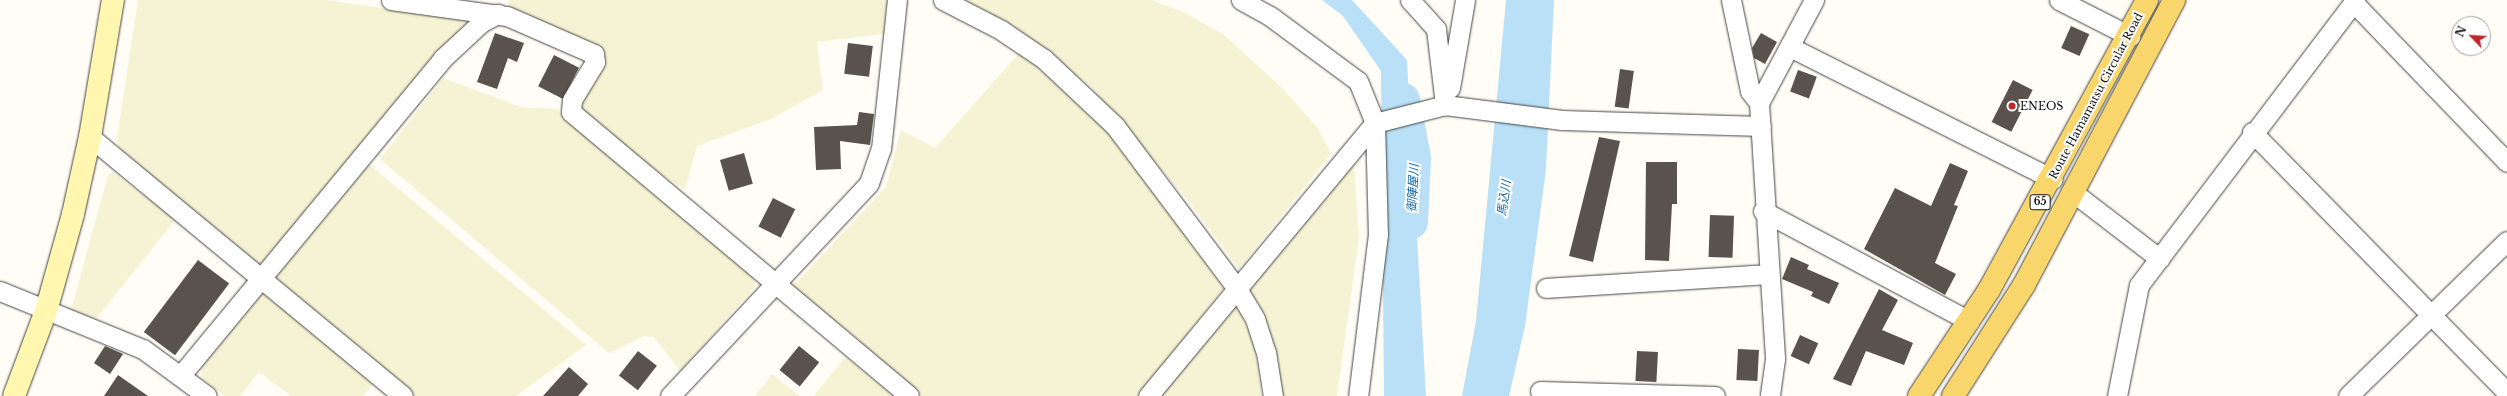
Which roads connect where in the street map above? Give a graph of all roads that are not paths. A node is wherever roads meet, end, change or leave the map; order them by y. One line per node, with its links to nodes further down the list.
1 (113, 0): 22 (street)
2 (391, 0): 14 (street)
3 (897, 0): 31 (street)
4 (943, 0): 32 (street)
5 (1241, 0): 19 (street)
6 (1410, 0): 18 (street)
7 (1465, 0): 18 (street)
8 (1731, 0): 17 (street)
9 (1814, 0): 16 (street)
10 (2059, 0): 15 (street)
11 (2147, 0): 15 (main road, Route Hamamatsu Circular Road / 65)
12 (2174, 0): 25 (main road, 65)
13 (2354, 1): 21 (street); 23 (street)
14 (500, 7): 30 (street); 31 (street)
15 (2130, 36): 24 (main road, Route Hamamatsu Circular Road / 65)
16 (1790, 46): 17 (street); 24 (street)
17 (1758, 103): 20 (street)
18 (1452, 106): 19 (street); 20 (street)
19 (1375, 123): 32 (street); 48 (street)
20 (1761, 126): 26 (street)
21 (2252, 132): 28 (street); 36 (street)
22 (90, 137): 30 (street); 35 (street)
23 (2507, 162)
24 (2053, 179): 37 (main road, Route Hamamatsu Circular Road / 65)
25 (2074, 193): 28 (street); 52 (main road, 65)
26 (1763, 210): 29 (street); 37 (street)
27 (2507, 241): 36 (street)
28 (2160, 259): 53 (street)
29 (1768, 274): 33 (street); 50 (street)
30 (259, 279): 38 (street); 43 (street)
31 (776, 284): 44 (street); 45 (street)
32 (1236, 287): 46 (street); 47 (street)
33 (1546, 288)
34 (0, 291): 35 (street)
35 (46, 311): 38 (street); 41 (street)
36 (2432, 315): 40 (street); 54 (street)
37 (1969, 321): 51 (main road, Route Hamamatsu Circular Road / 65)
38 (181, 375): 42 (street)
39 (1540, 391): 49 (street)
40 (2507, 392)
41 (14, 396)
42 (207, 396)
43 (403, 396)
44 (670, 396)
45 (909, 396)
46 (1148, 396)
47 (1273, 396)
48 (1358, 396)
49 (1715, 396)
50 (1770, 396)
51 (1919, 396)
52 (1953, 396)
53 (2117, 396)
54 (2348, 396)

